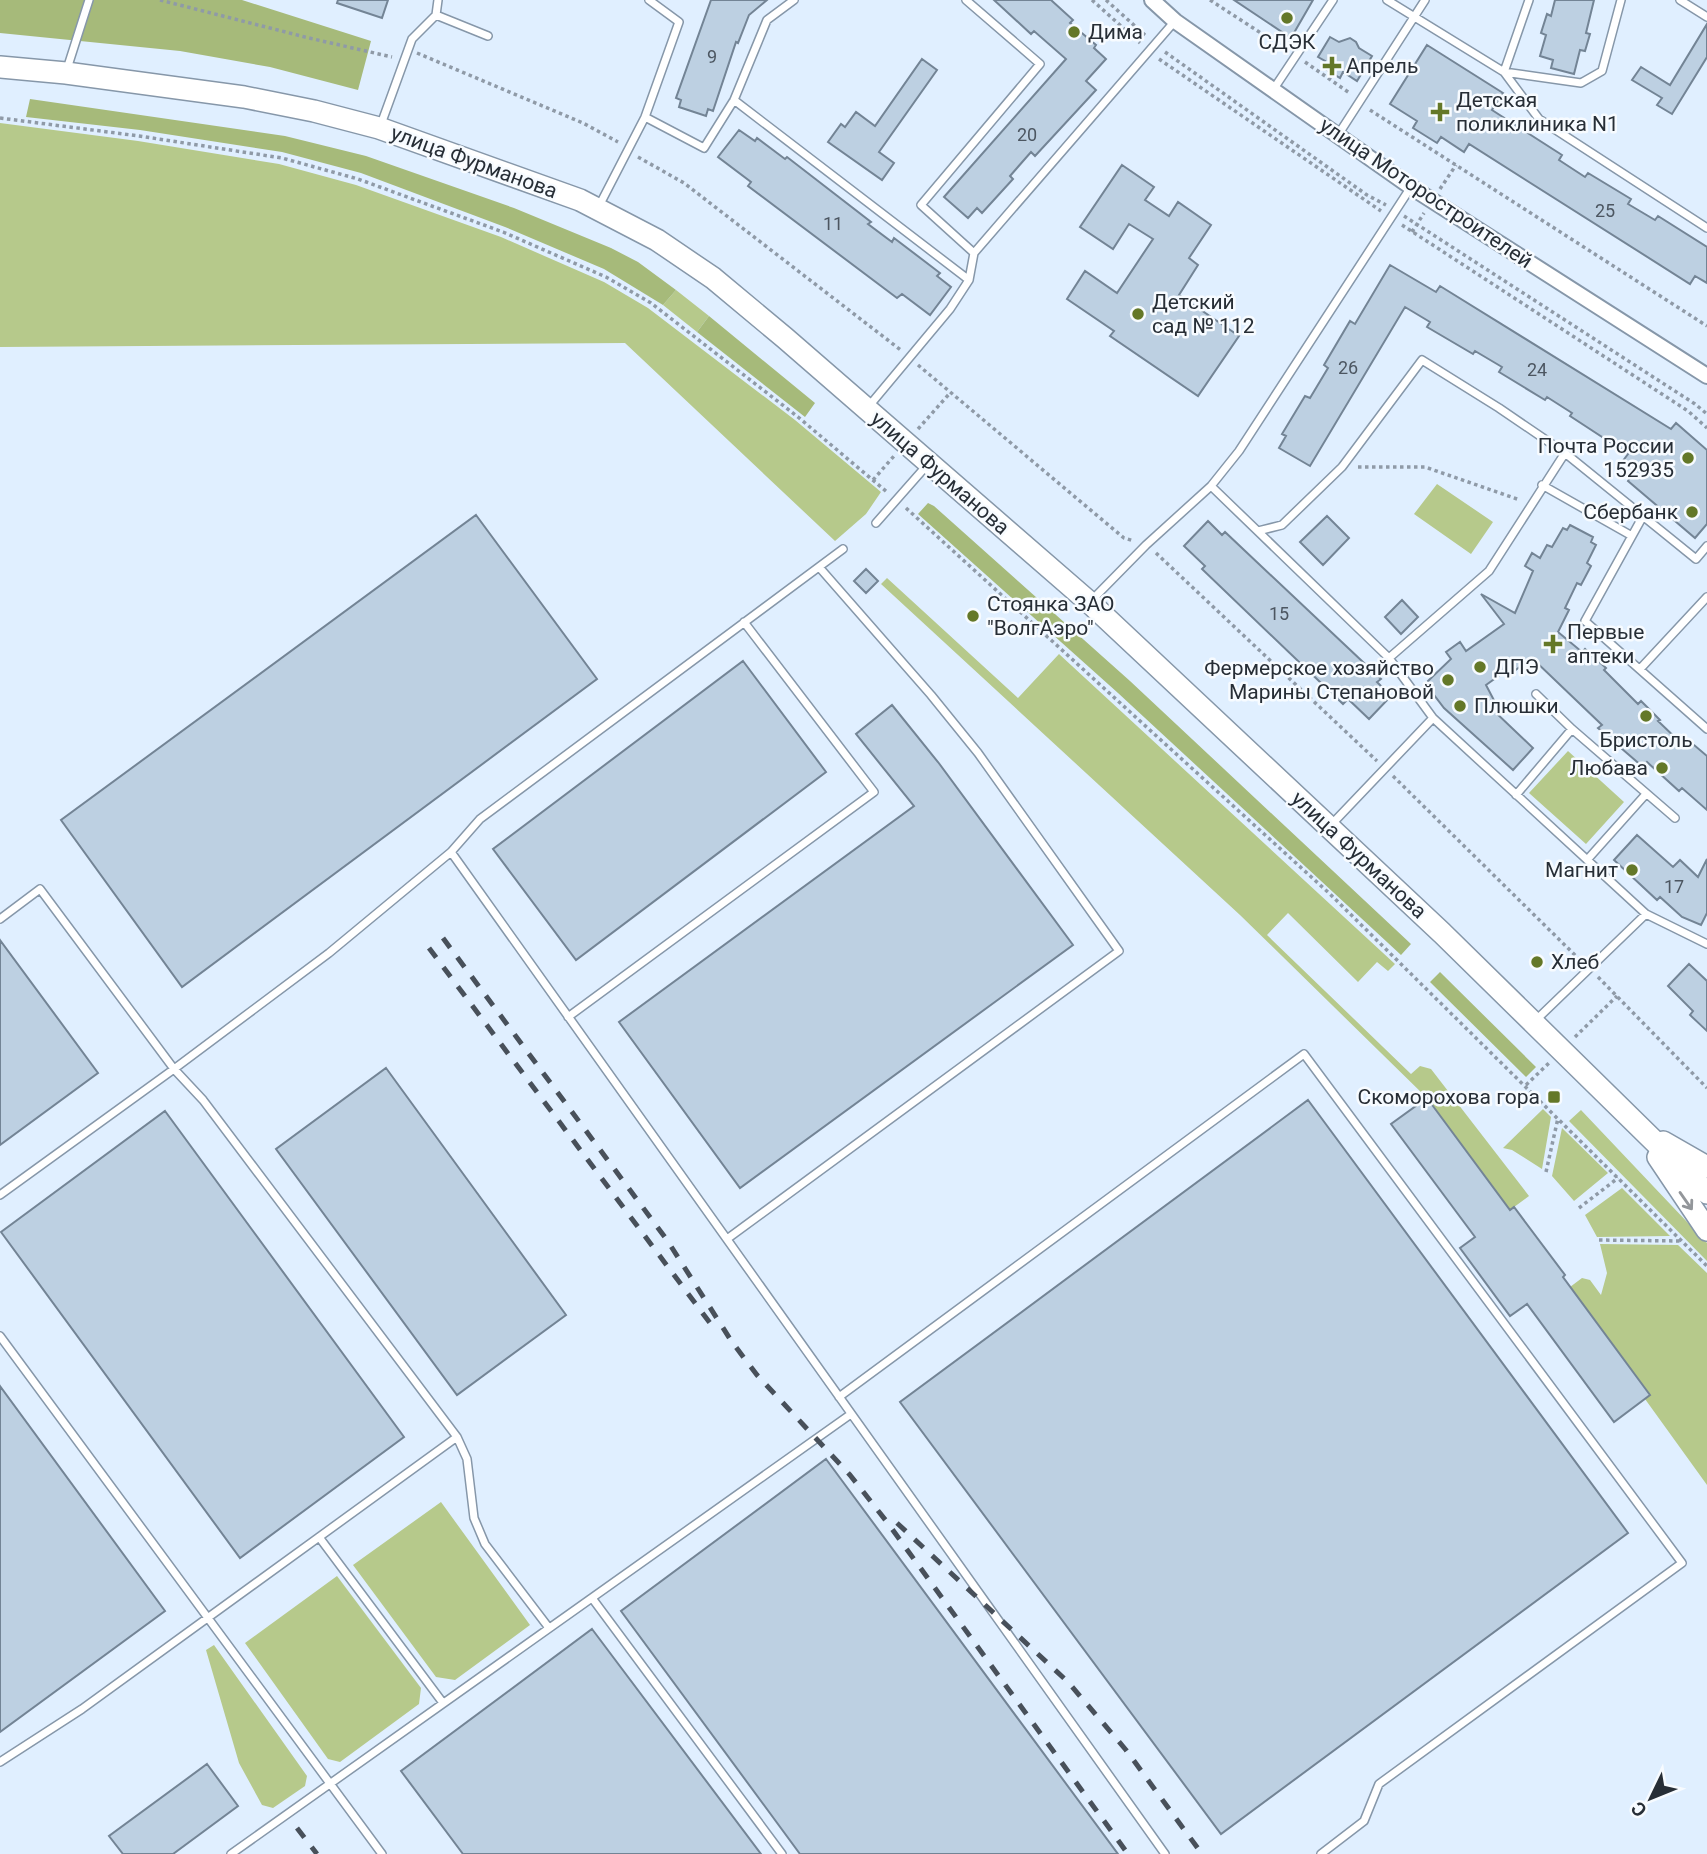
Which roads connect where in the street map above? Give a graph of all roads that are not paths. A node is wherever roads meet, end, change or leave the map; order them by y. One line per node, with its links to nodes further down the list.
1 (89, 0): 20 (lane)
2 (438, 0): 13 (lane)
3 (649, 0): 23 (lane)
4 (794, 0): 22 (lane)
5 (967, 0): 29 (lane)
6 (1152, 0): 16 (street, улица Моторостроителей)
7 (1333, 0): 21 (lane)
8 (1387, 0): 15 (lane)
9 (1426, 0): 15 (lane)
10 (1529, 0): 19 (lane)
11 (1621, 0): 19 (lane)
12 (1680, 0): 14 (lane)
13 (436, 15): 17 (lane); 24 (lane)
14 (1707, 17)
15 (1414, 18): 19 (lane); 25 (lane)
16 (1175, 21): 21 (street, улица Моторостроителей); 29 (lane)
17 (488, 36)
18 (0, 67): 20 (main road, улица Фурманова)
19 (1504, 72): 28 (lane)
20 (66, 73): 24 (main road, улица Фурманова)
21 (1273, 90): 25 (street, улица Моторостроителей)
22 (734, 100): 23 (lane); 30 (lane)
23 (645, 117): 27 (lane)
24 (379, 128): 27 (main road, улица Фурманова)
25 (1337, 135): 26 (street, улица Моторостроителей)
26 (1411, 187): 31 (street, улица Моторостроителей); 36 (lane)
27 (598, 208): 32 (main road, улица Фурманова)
28 (1707, 228)
29 (974, 253): 30 (lane)
30 (969, 280): 32 (lane)
31 (1707, 376)
32 (867, 410): 34 (main road, улица Фурманова)
33 (1565, 453): 35 (lane); 37 (lane); 39 (lane)
34 (928, 464): 38 (lane); 45 (main road, улица Фурманова)
35 (1542, 485): 40 (lane); 47 (lane)
36 (1211, 486): 39 (lane); 45 (lane)
37 (1643, 516): 40 (lane); 41 (lane)
38 (876, 523)
39 (1258, 531): 47 (lane)
40 (1632, 536): 48 (lane)
41 (1707, 546)
42 (844, 549): 43 (lane)
43 (819, 567): 46 (lane); 70 (lane)
44 (1707, 597): 48 (lane)
45 (1089, 602): 56 (main road, улица Фурманова)
46 (744, 622): 57 (lane); 62 (lane)
47 (1389, 658): 50 (lane)
48 (1640, 669): 52 (lane)
49 (1536, 694): 51 (lane)
50 (1433, 718): 53 (lane); 56 (lane)
51 (1572, 729): 53 (lane); 54 (lane)
52 (1707, 729)
53 (1516, 794): 58 (lane)
54 (1646, 794): 55 (lane); 58 (lane)
55 (1675, 818)
56 (1330, 826): 63 (main road, улица Фурманова)
57 (451, 852): 62 (lane); 64 (lane)
58 (1587, 860): 59 (lane)
59 (1646, 914): 61 (lane); 63 (lane)
60 (0, 919): 64 (lane)
61 (1707, 944)
62 (568, 1017): 70 (lane)
63 (1533, 1023): 65 (main road, улица Фурманова)
64 (174, 1069): 68 (lane); 74 (lane)
65 (1640, 1129): 66 (main road); 67 (main road, улица Фурманова); 69 (main road, one-way to 69)
66 (1707, 1167)
67 (1707, 1193)
68 (0, 1195)
69 (1707, 1230)
70 (727, 1239): 72 (lane)
71 (0, 1336): 77 (lane)
72 (839, 1397): 73 (lane); 86 (lane)
73 (851, 1414): 76 (lane); 85 (lane)
74 (457, 1437): 75 (lane); 78 (lane)
75 (319, 1537): 77 (lane); 79 (lane)
76 (592, 1598): 78 (lane); 84 (lane)
77 (209, 1617): 80 (lane); 81 (lane)
78 (549, 1628): 79 (lane)
79 (443, 1703): 81 (lane)
80 (0, 1762)
81 (330, 1783): 82 (lane); 83 (lane)
82 (230, 1854)
83 (382, 1854)
84 (782, 1854)
85 (1165, 1854)
86 (1321, 1854)

